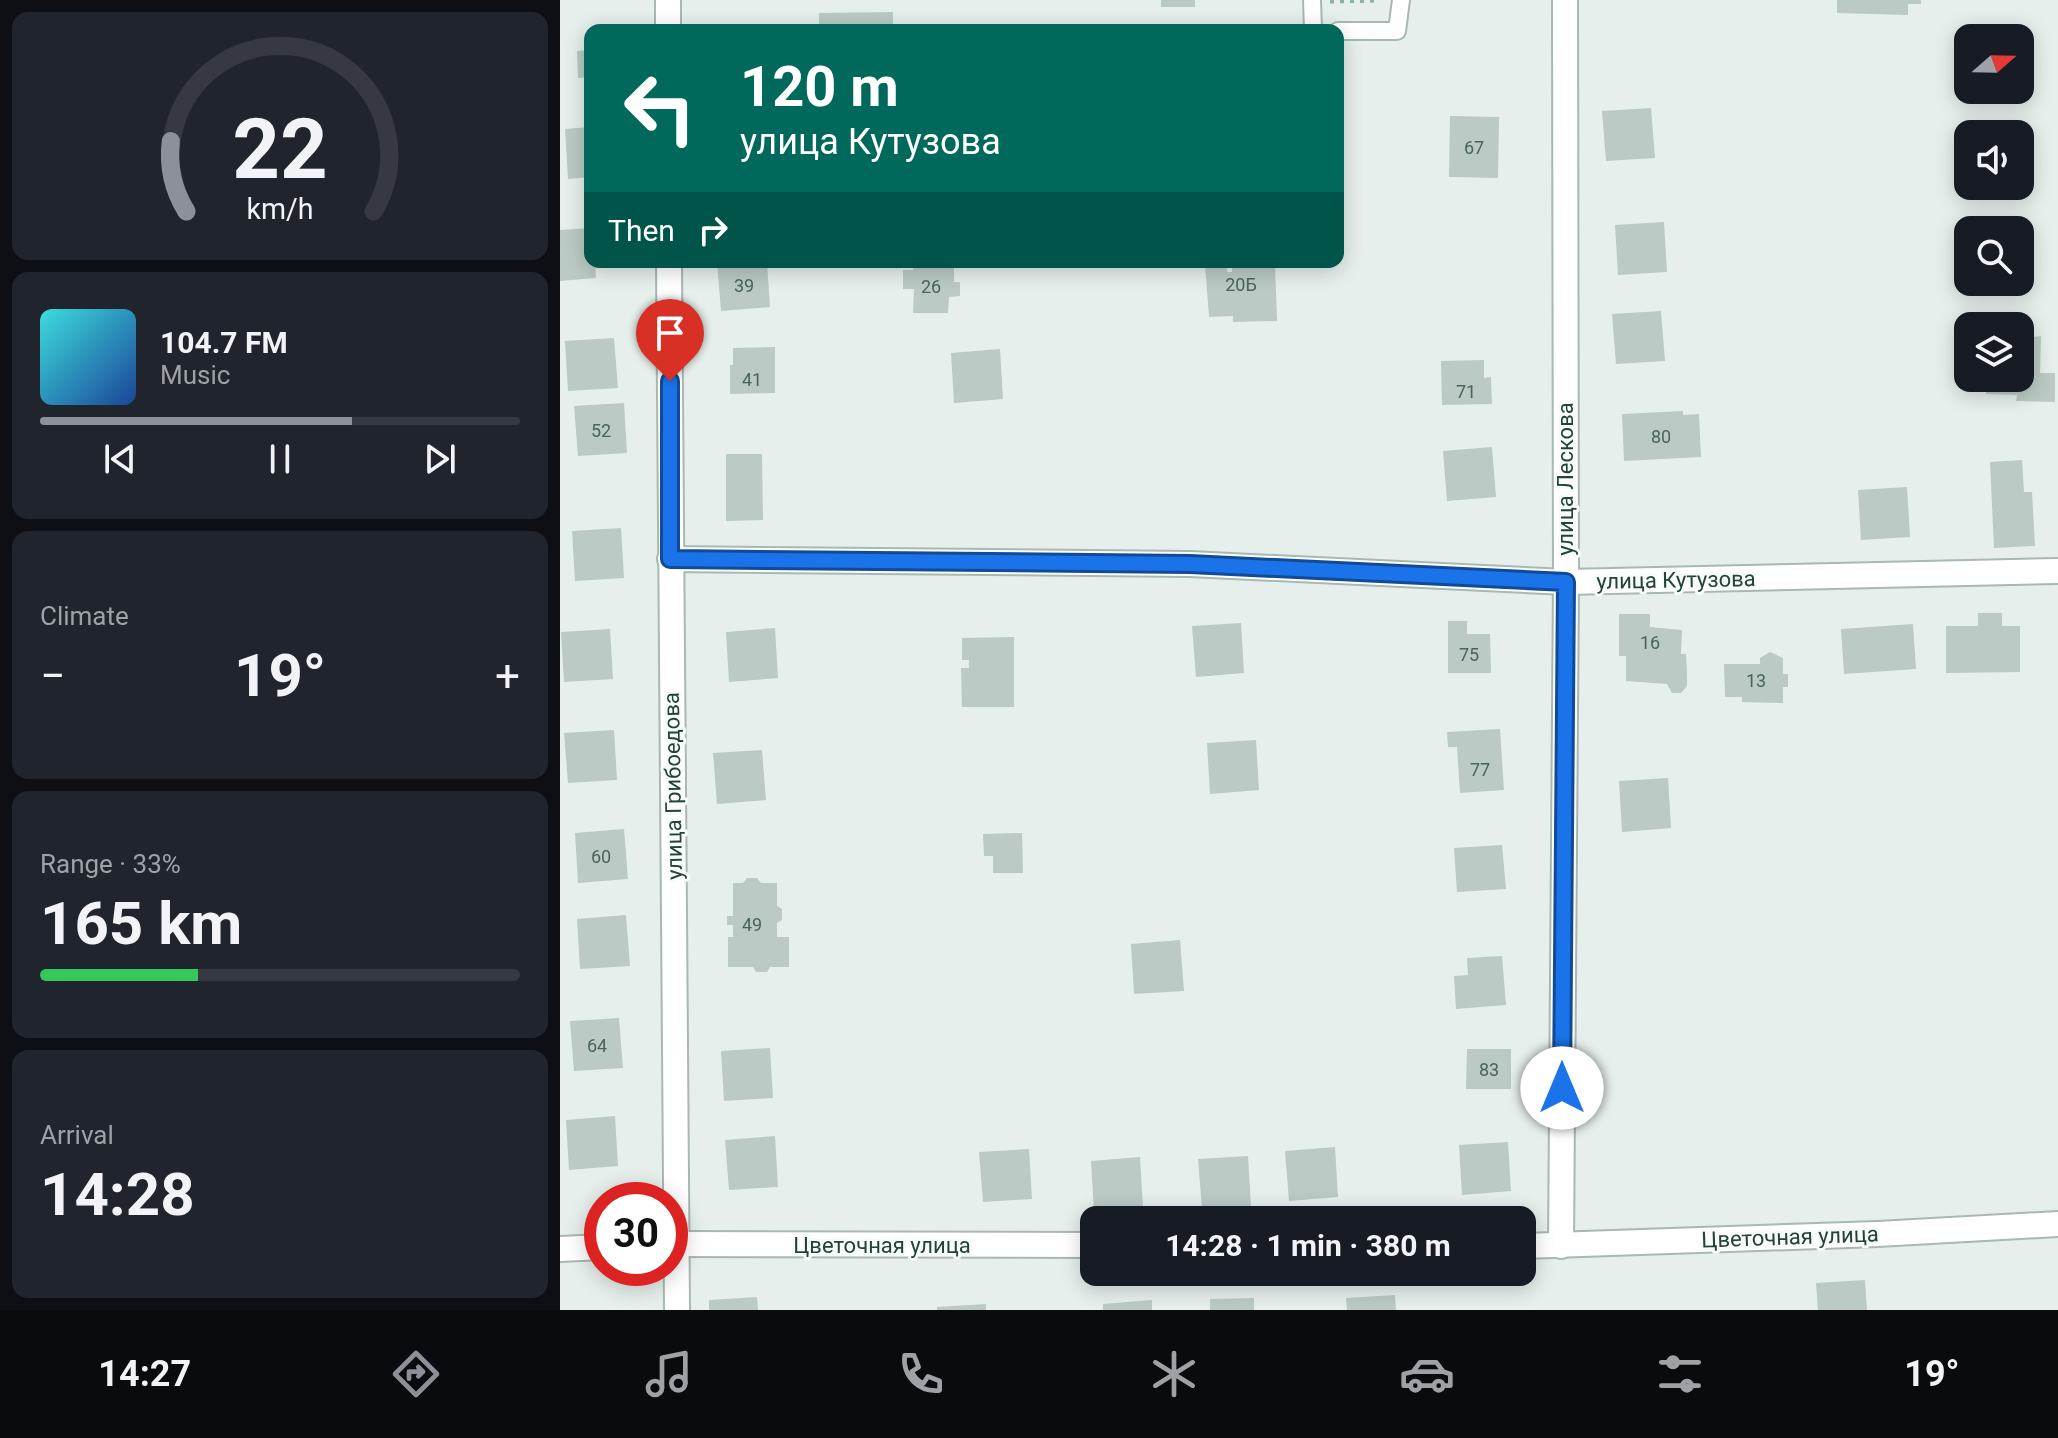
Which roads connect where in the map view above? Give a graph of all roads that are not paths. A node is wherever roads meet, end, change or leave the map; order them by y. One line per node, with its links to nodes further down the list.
1 (668, 0): 5 (street)
2 (1401, 0): 7 (lane)
3 (1565, 0): 11 (street, улица Лескова)
4 (1317, 1): 6 (lane)
5 (668, 24)
6 (1314, 24)
7 (1344, 31)
8 (669, 268): 9 (street, улица Грибоедова)
9 (670, 559): 11 (street, улица Кутузова); 12 (street, улица Грибоедова)
10 (2058, 571): 11 (street, улица Кутузова)
11 (1566, 582): 17 (street, улица Лескова)
12 (674, 1182)
13 (2058, 1224): 17 (street, Цветочная улица)
14 (688, 1244): 15 (street, Цветочная улица)
15 (1080, 1245)
16 (1536, 1246): 17 (street, Цветочная улица)
17 (1561, 1246)
18 (584, 1248): 19 (street)
19 (560, 1249)
20 (676, 1286): 21 (street, улица Грибоедова)
21 (677, 1310)

